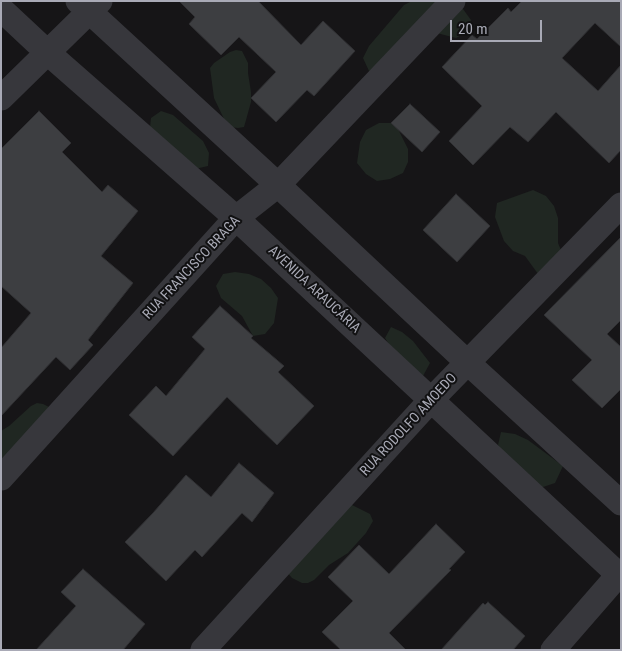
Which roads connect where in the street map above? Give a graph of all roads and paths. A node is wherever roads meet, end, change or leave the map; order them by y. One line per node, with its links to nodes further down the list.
1 (453, 1): 6 (street, RUA FRANCISCO BRAGA)
2 (89, 5): 4 (street); 6 (street)
3 (1, 9): 4 (street, AVENIDA ARAUCÁRIA)
4 (48, 52): 5 (street); 8 (street, AVENIDA ARAUCÁRIA)
5 (1, 98)
6 (278, 185): 8 (street, RUA FRANCISCO BRAGA); 9 (street)
7 (621, 205): 9 (street, RUA RODOLFO AMOEDO)
8 (236, 218): 10 (street, AVENIDA ARAUCÁRIA); 11 (street, RUA FRANCISCO BRAGA)
9 (468, 362): 10 (street, RUA RODOLFO AMOEDO); 12 (street)
10 (431, 400): 13 (street, AVENIDA ARAUCÁRIA); 14 (street, RUA RODOLFO AMOEDO)
11 (1, 478)
12 (621, 503)
13 (620, 575): 15 (street)
14 (203, 650)
15 (553, 650)

